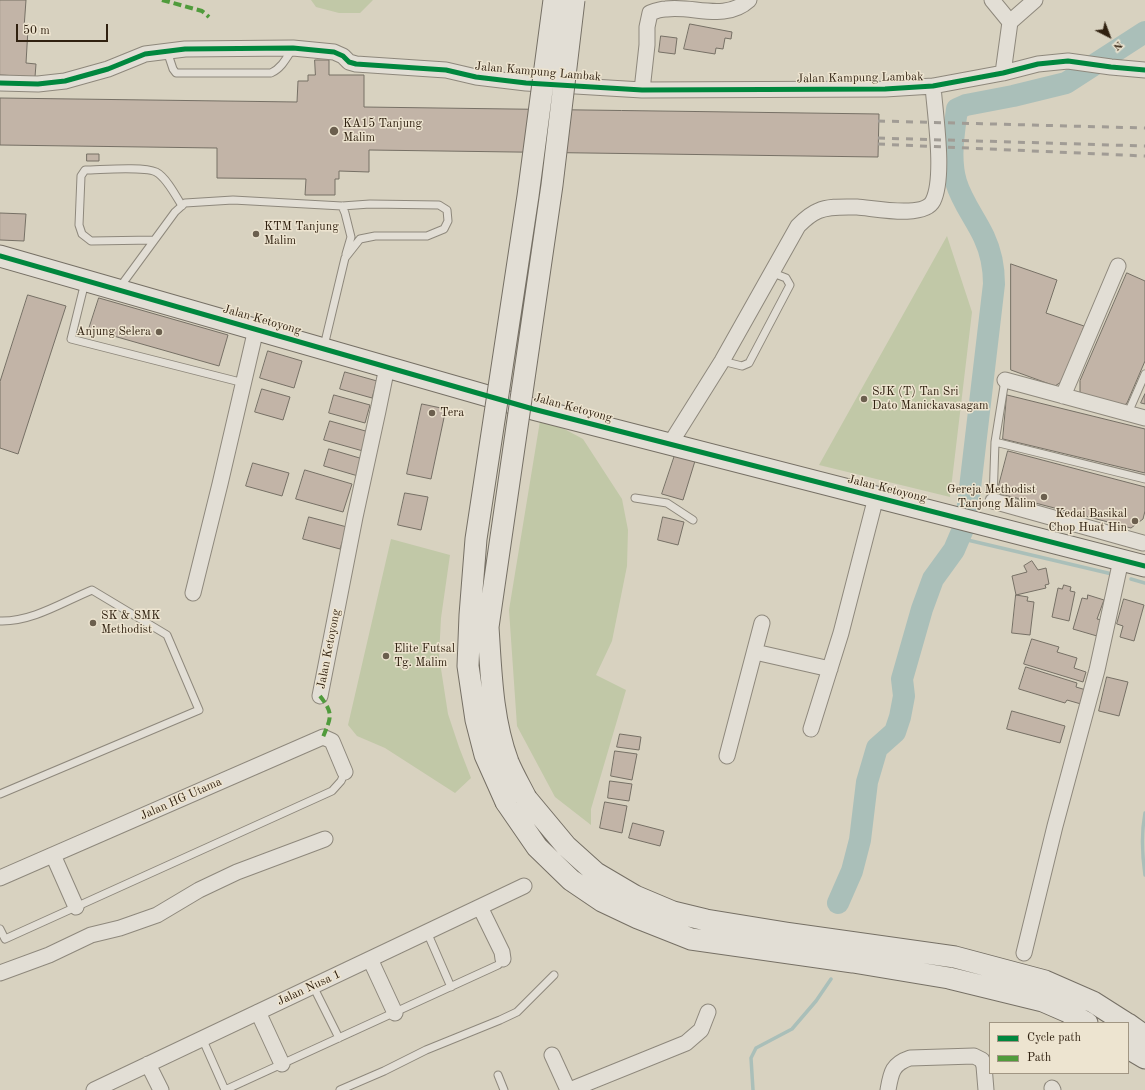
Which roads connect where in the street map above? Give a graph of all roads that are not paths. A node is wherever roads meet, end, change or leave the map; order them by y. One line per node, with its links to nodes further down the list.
1 (554, 0): 71 (main road, bridge)
2 (574, 0): 72 (main road, bridge)
3 (749, 0): 6 (street)
4 (992, 0): 7 (street)
5 (1035, 0): 7 (street)
6 (682, 4): 14 (street)
7 (1010, 22): 11 (street)
8 (294, 48): 9 (street, Jalan Kampung Lambak); 9 (lane); 14 (street, Jalan Kampung Lambak)
9 (167, 51): 12 (street, Jalan Kampung Lambak)
10 (1145, 70): 11 (street, Jalan Kampung Lambak)
11 (1003, 73): 13 (street, Jalan Kampung Lambak)
12 (0, 84)
13 (933, 86): 14 (street, Jalan Kampung Lambak); 21 (street)
14 (642, 90)
15 (182, 206): 16 (lane); 17 (lane); 17 (lane)
16 (342, 206): 19 (lane); 19 (lane)
17 (154, 240): 23 (lane)
18 (0, 256): 22 (main road, Jalan Ketoyong)
19 (345, 258): 25 (lane)
20 (1118, 266): 31 (street)
21 (773, 273): 26 (street); 26 (lane)
22 (86, 280): 23 (main road, Jalan Ketoyong); 30 (lane)
23 (119, 290): 24 (main road, Jalan Ketoyong)
24 (256, 329): 25 (main road, Jalan Ketoyong); 30 (street)
25 (324, 348): 27 (main road, Jalan Ketoyong)
26 (722, 361): 35 (street)
27 (387, 366): 35 (main road, Jalan Ketoyong); 48 (street, Jalan Ketoyong)
28 (1145, 374): 32 (lane)
29 (1005, 380): 31 (street); 34 (lane)
30 (244, 383): 43 (street)
31 (1063, 396): 32 (street)
32 (1128, 413): 33 (street)
33 (1145, 418)
34 (996, 442): 36 (lane); 39 (lane)
35 (670, 444): 37 (main road, Jalan Ketoyong)
36 (1145, 479)
37 (876, 497): 42 (main road, Jalan Ketoyong); 47 (street)
38 (635, 498): 40 (lane)
39 (993, 501): 41 (street)
40 (693, 520)
41 (1144, 540): 42 (street)
42 (1135, 564): 61 (street)
43 (193, 593)
44 (0, 621): 52 (lane)
45 (762, 623): 46 (street)
46 (755, 652): 47 (street); 50 (street)
47 (830, 669): 49 (street)
48 (320, 696)
49 (812, 729)
50 (727, 756)
51 (345, 772): 54 (street, Jalan HG Utama); 57 (lane)
52 (0, 794)
53 (325, 839): 64 (street)
54 (53, 855): 55 (street, Jalan HG Utama); 57 (street)
55 (0, 878)
56 (524, 886): 58 (street, Jalan Nusa 1)
57 (76, 907): 59 (lane)
58 (480, 907): 60 (street, Jalan Nusa 1); 63 (street)
59 (0, 929)
60 (427, 932): 62 (street, Jalan Nusa 1); 67 (lane)
61 (1024, 953)
62 (370, 959): 66 (street, Jalan Nusa 1); 70 (street)
63 (503, 959): 67 (lane)
64 (0, 973)
65 (554, 975): 86 (lane)
66 (313, 986): 68 (street, Jalan Nusa 1); 76 (lane)
67 (451, 987): 70 (lane)
68 (258, 1012): 75 (street, Jalan Nusa 1); 81 (street)
69 (708, 1012): 88 (street)
70 (395, 1013): 76 (lane)
71 (1085, 1022)
72 (1124, 1022)
73 (1129, 1025): 74 (main road)
74 (1145, 1036)
75 (202, 1038): 80 (street, Jalan Nusa 1); 85 (lane)
76 (339, 1038): 81 (lane)
77 (1129, 1049): 79 (main road)
78 (552, 1055): 88 (street)
79 (1145, 1058)
80 (148, 1064): 83 (street, Jalan Nusa 1); 84 (street)
81 (282, 1064): 85 (lane)
82 (498, 1075): 87 (lane)
83 (94, 1090)
84 (161, 1090)
85 (225, 1090)
86 (340, 1090)
87 (504, 1090)
88 (569, 1090)
89 (888, 1090): 90 (street)
90 (986, 1090)

